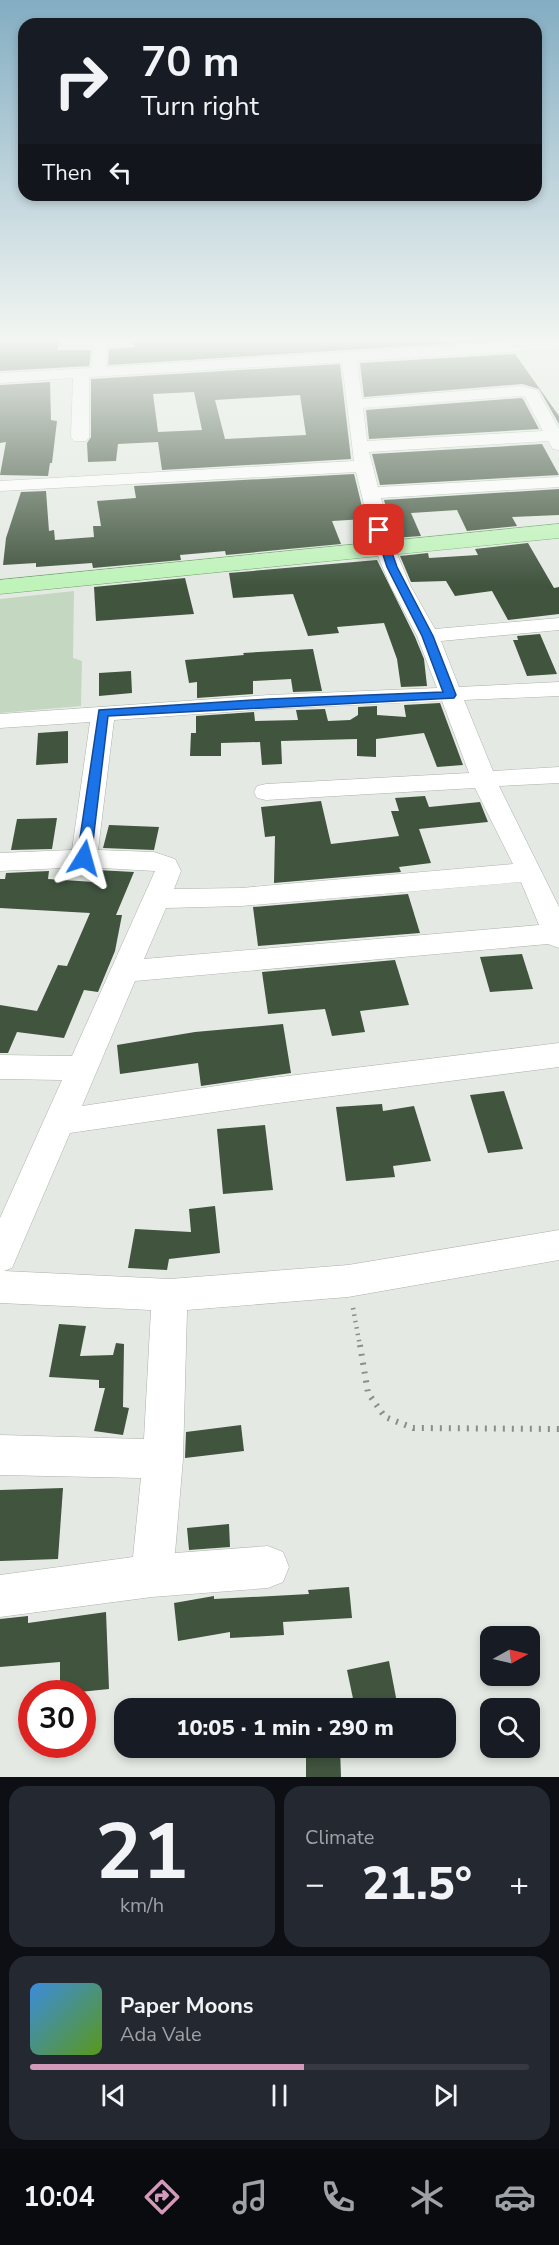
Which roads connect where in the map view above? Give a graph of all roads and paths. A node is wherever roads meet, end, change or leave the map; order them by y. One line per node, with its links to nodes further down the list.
1 (80, 421): 4 (street)
2 (357, 421): 6 (street)
3 (546, 421): 5 (street)
4 (80, 437)
5 (556, 441): 6 (street)
6 (361, 456): 8 (street); 9 (street)
7 (559, 482): 9 (street)
8 (0, 486)
9 (369, 492): 11 (street)
10 (557, 534): 11 (main road)
11 (385, 549): 12 (main road); 14 (street)
12 (0, 587)
13 (559, 624): 14 (street)
14 (428, 636): 16 (street)
15 (559, 689): 16 (street)
16 (450, 695): 17 (street); 20 (street)
17 (103, 713): 18 (street); 22 (street)
18 (0, 721)
19 (559, 775): 20 (street)
20 (484, 780): 21 (street); 24 (street)
21 (266, 792)
22 (84, 858): 23 (street); 25 (street)
23 (0, 862)
24 (530, 872): 25 (street); 26 (street)
25 (157, 899): 27 (street)
26 (558, 936): 27 (street)
27 (124, 971): 30 (street)
28 (559, 1055): 31 (street)
29 (0, 1066): 30 (street)
30 (82, 1068): 31 (street)
31 (59, 1122): 33 (street)
32 (559, 1245): 34 (street)
33 (0, 1257)
34 (348, 1281): 36 (street); 37 (path)
35 (0, 1287): 36 (street)
36 (170, 1295): 39 (street)
37 (559, 1429)
38 (0, 1455): 39 (street)
39 (163, 1459): 41 (street)
40 (268, 1567): 41 (street)
41 (152, 1576): 42 (street)
42 (0, 1596)

